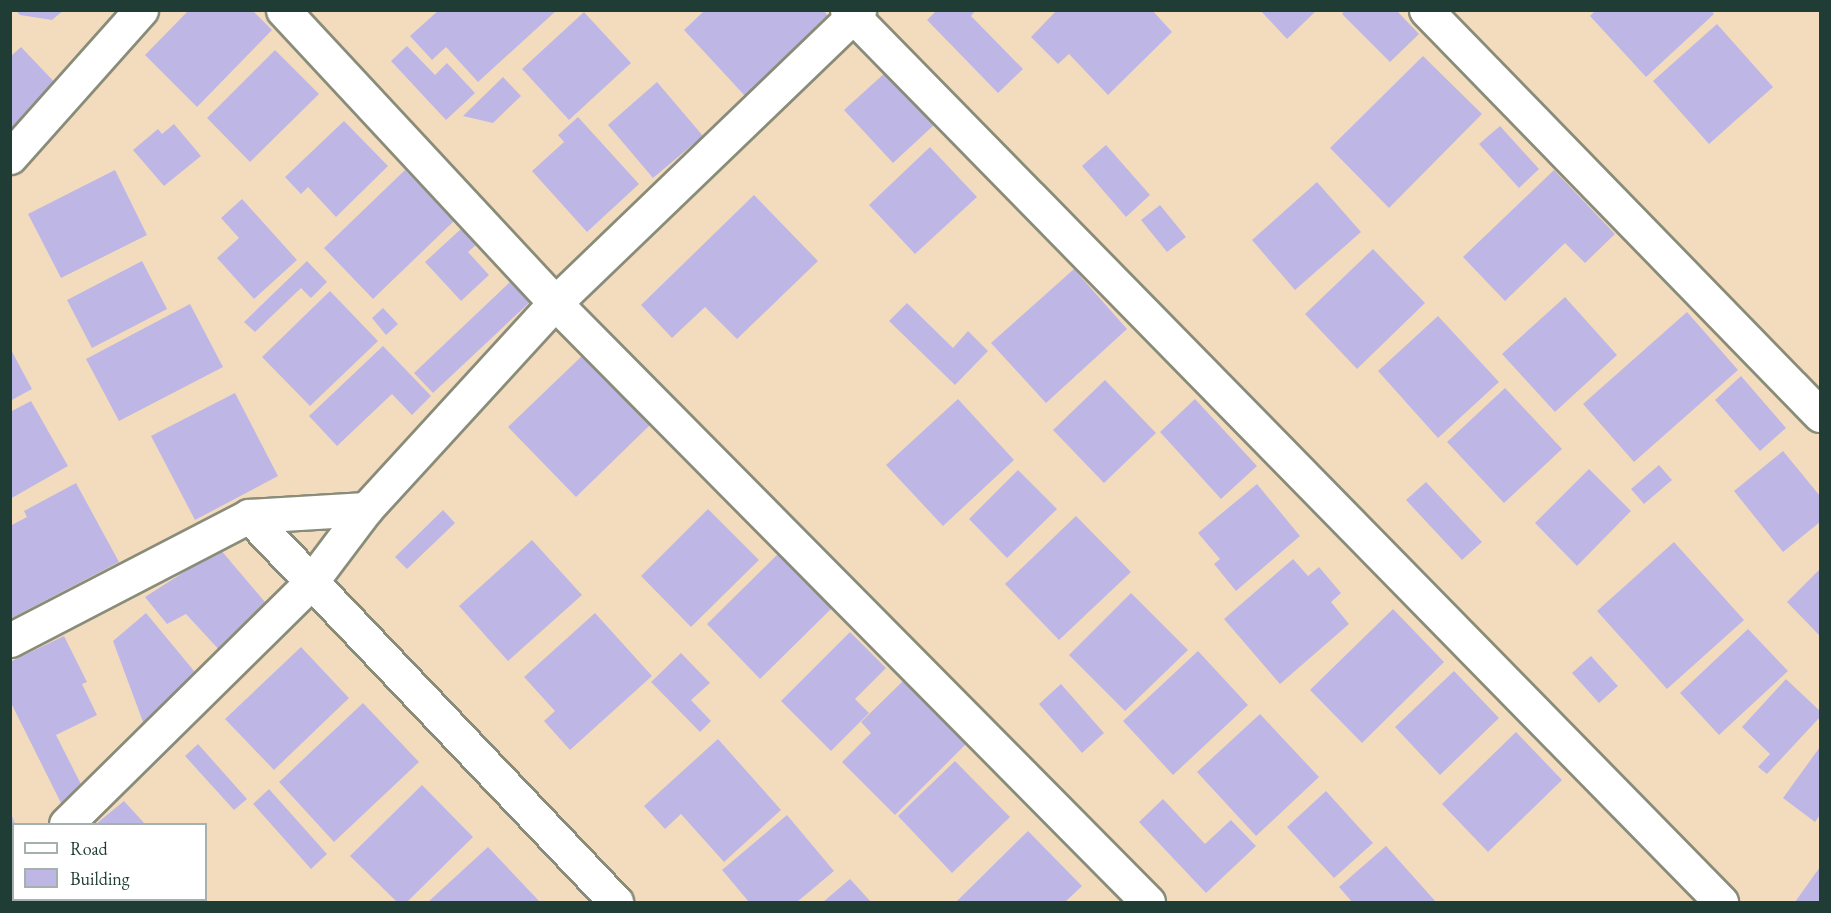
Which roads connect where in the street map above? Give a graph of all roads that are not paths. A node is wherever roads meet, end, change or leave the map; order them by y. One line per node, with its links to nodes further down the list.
1 (141, 10): 5 (street)
2 (283, 10): 6 (street)
3 (1426, 10): 7 (street)
4 (853, 12): 6 (street); 15 (street)
5 (10, 157)
6 (555, 303): 8 (street); 14 (street)
7 (1821, 415)
8 (366, 509): 9 (street); 10 (street)
9 (249, 516): 10 (street); 11 (street)
10 (311, 582): 12 (street); 13 (street)
11 (10, 640)
12 (68, 823)
13 (616, 903)
14 (1148, 903)
15 (1721, 903)

